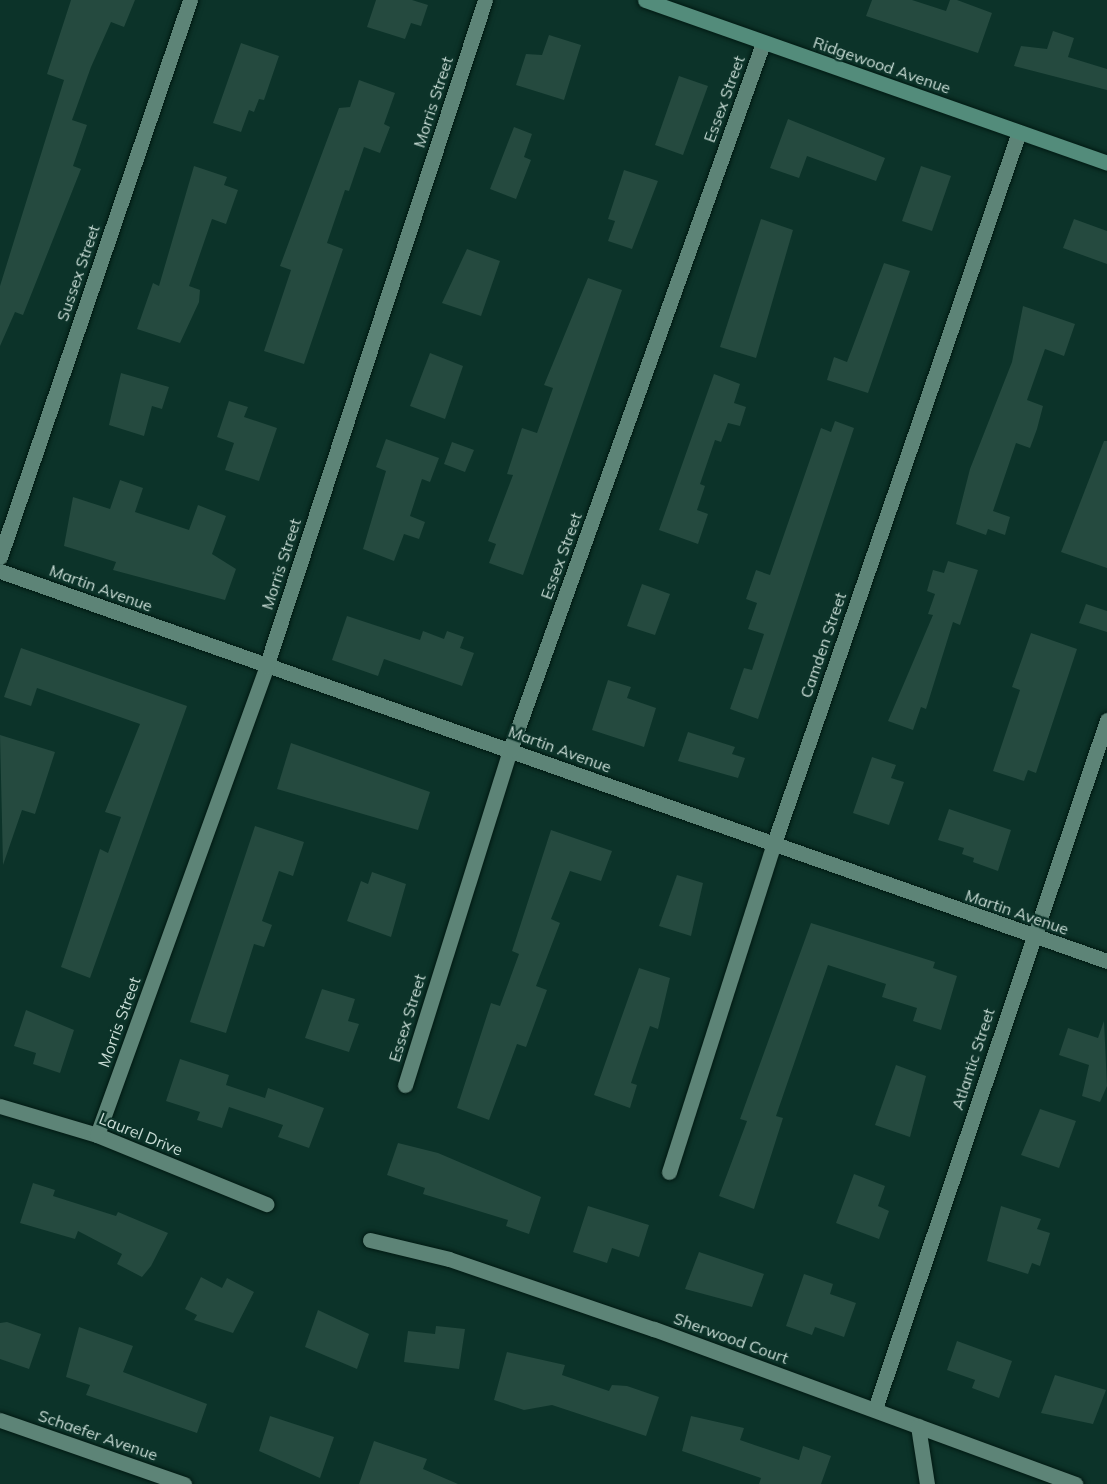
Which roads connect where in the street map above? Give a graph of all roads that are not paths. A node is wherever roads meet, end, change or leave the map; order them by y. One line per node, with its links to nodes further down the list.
1 (190, 0): 7 (street, Sussex Street)
2 (485, 0): 9 (street, Morris Street)
3 (645, 0): 4 (street, Ridgewood Avenue)
4 (763, 43): 5 (street, Ridgewood Avenue); 11 (street, Essex Street)
5 (1019, 132): 6 (street, Ridgewood Avenue); 12 (street, Camden Street)
6 (1107, 163)
7 (0, 557)
8 (0, 571): 9 (street, Martin Avenue)
9 (266, 667): 11 (street, Martin Avenue); 17 (street, Morris Street)
10 (1107, 720): 13 (street, Atlantic Street)
11 (510, 750): 12 (street, Martin Avenue); 15 (street, Essex Street)
12 (773, 846): 13 (street, Martin Avenue); 18 (street, Camden Street)
13 (1032, 936): 14 (street, Martin Avenue); 21 (street, Atlantic Street)
14 (1107, 961)
15 (405, 1085)
16 (0, 1106): 17 (street, Laurel Drive)
17 (97, 1135): 19 (street, Laurel Drive)
18 (669, 1172)
19 (266, 1204)
20 (369, 1240): 21 (street, Sherwood Court)
21 (875, 1409): 23 (street, Sherwood Court)
22 (0, 1420): 24 (street, Schaefer Avenue)
23 (918, 1426): 25 (street); 26 (street, Sherwood Court)
24 (184, 1484)
25 (927, 1484)
26 (1075, 1484)

